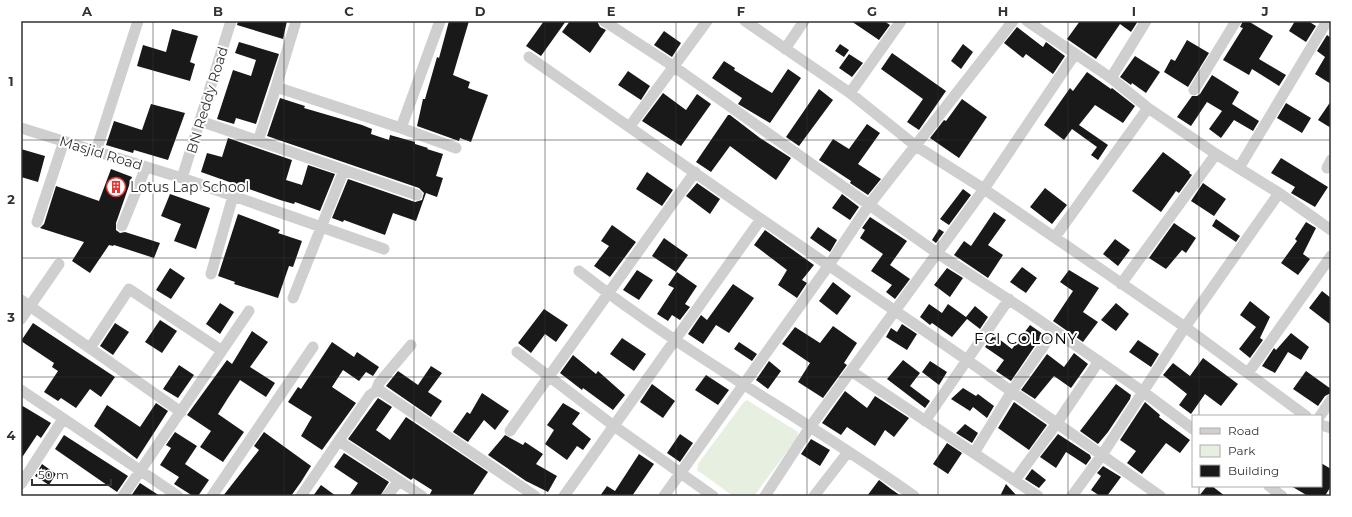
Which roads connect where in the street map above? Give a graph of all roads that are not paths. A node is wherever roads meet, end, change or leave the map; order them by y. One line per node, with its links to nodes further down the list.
1 (138, 21): 32 (street)
2 (231, 21): 24 (street, BN Reddy Road)
3 (296, 21): 20 (street)
4 (440, 21): 27 (street)
5 (604, 21): 18 (street)
6 (707, 21): 18 (street)
7 (745, 21): 15 (street)
8 (804, 21): 15 (street)
9 (901, 21): 22 (street)
10 (1013, 21): 30 (street)
11 (1027, 21): 16 (street)
12 (1146, 21): 19 (street)
13 (1236, 21): 21 (street)
14 (1327, 21): 35 (street)
15 (785, 49): 22 (street)
16 (1075, 54): 19 (street); 39 (street)
17 (529, 56): 25 (street)
18 (673, 66): 25 (street); 43 (street)
19 (1111, 78): 23 (street)
20 (276, 87): 27 (street); 29 (street)
21 (1194, 90)
22 (850, 93): 30 (street)
23 (1148, 108): 33 (street); 49 (street)
24 (200, 121): 29 (street); 38 (street, BN Reddy Road)
25 (630, 126): 37 (street)
26 (21, 128): 28 (street, Masjid Road)
27 (401, 128): 31 (street)
28 (64, 141): 32 (street, Masjid Road); 45 (street)
29 (258, 141): 36 (street)
30 (916, 146): 39 (street); 43 (street)
31 (456, 148)
32 (96, 151): 34 (street, Masjid Road)
33 (1216, 154): 35 (street); 57 (street)
34 (146, 167): 38 (street, Masjid Road); 46 (street)
35 (1239, 168): 40 (street)
36 (344, 170): 41 (street); 47 (street)
37 (695, 172): 44 (street); 58 (street)
38 (182, 178): 42 (street, Masjid Road)
39 (984, 189): 49 (street); 51 (street)
40 (1279, 193): 48 (street); 65 (street)
41 (417, 195)
42 (233, 196): 47 (street, Masjid Road); 56 (street)
43 (869, 205): 51 (street); 54 (street)
44 (761, 219): 54 (street); 67 (street)
45 (37, 222)
46 (122, 226)
47 (322, 226): 50 (street, Masjid Road); 59 (street)
48 (1331, 230)
49 (1055, 237): 57 (street)
50 (384, 249)
51 (937, 253): 60 (street); 62 (street)
52 (1331, 256): 76 (street)
53 (59, 264): 61 (street)
54 (829, 265): 62 (street); 78 (street)
55 (579, 270): 58 (street)
56 (210, 274)
57 (1121, 284): 65 (street)
58 (608, 293): 67 (street); 77 (street)
59 (293, 298)
60 (1009, 299): 66 (street); 73 (street)
61 (25, 303): 64 (street); 70 (street)
62 (895, 310): 73 (street); 75 (street)
63 (249, 311): 71 (street)
64 (21, 319)
65 (1185, 327): 76 (street); 82 (street)
66 (1054, 331): 74 (street); 81 (street)
67 (674, 341): 78 (street); 90 (street)
68 (411, 345): 80 (street)
69 (313, 347): 107 (street)
70 (90, 348): 71 (street); 84 (street)
71 (221, 350): 84 (street)
72 (517, 352): 77 (street)
73 (967, 360): 81 (street); 88 (street)
74 (1098, 361): 82 (street); 89 (street)
75 (851, 371): 88 (street); 91 (street)
76 (1248, 373): 85 (street)
77 (548, 376): 90 (street); 93 (street)
78 (742, 385): 91 (street); 99 (street)
79 (21, 390): 87 (street)
80 (376, 391): 94 (street); 111 (street)
81 (1012, 391): 89 (street); 96 (street)
82 (1142, 391): 92 (street); 97 (street)
83 (1331, 400): 86 (street)
84 (181, 412): 98 (street)
85 (1305, 415)
86 (1321, 415)
87 (63, 419): 98 (street); 102 (street)
88 (925, 421): 96 (street)
89 (1058, 424): 97 (street); 101 (street)
90 (614, 426): 99 (street); 112 (street)
91 (810, 427): 95 (street); 115 (street)
92 (1192, 428)
93 (510, 431)
94 (340, 441): 100 (street); 108 (street)
95 (848, 452): 104 (street); 116 (street)
96 (974, 453): 101 (street)
97 (1102, 455): 119 (street); 120 (street)
98 (140, 470): 105 (street); 106 (street)
99 (681, 473): 113 (street); 114 (street)
100 (398, 480): 109 (street); 110 (street)
101 (1014, 480): 118 (street)
102 (21, 484)
103 (1270, 487): 121 (street)
104 (898, 492): 117 (street)
105 (123, 496)
106 (178, 496)
107 (212, 496)
108 (302, 496)
109 (387, 496)
110 (422, 496)
111 (535, 496)
112 (564, 496)
113 (664, 496)
114 (713, 496)
115 (765, 496)
116 (814, 496)
117 (914, 496)
118 (1038, 496)
119 (1072, 496)
120 (1160, 496)
121 (1282, 496)

